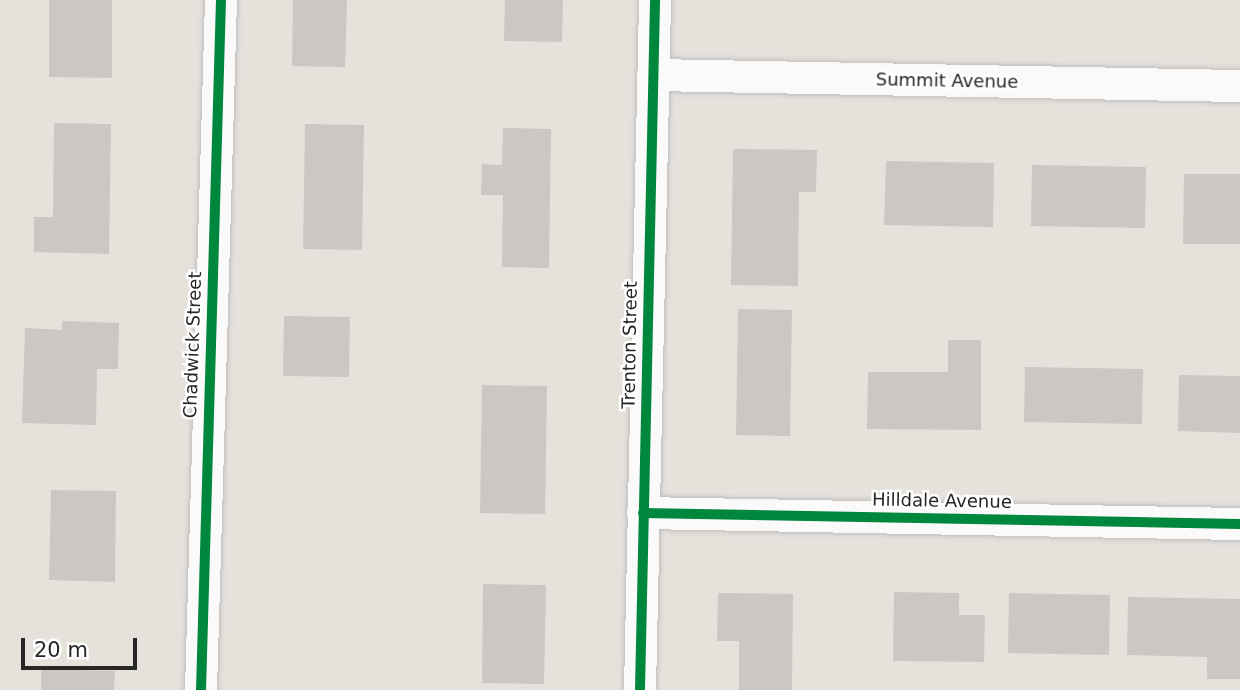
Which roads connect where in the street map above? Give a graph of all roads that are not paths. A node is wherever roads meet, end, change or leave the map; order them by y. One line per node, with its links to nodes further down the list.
1 (220, 0): 7 (street, Chadwick Street)
2 (655, 0): 3 (street, Trenton Street)
3 (654, 75): 4 (street, Summit Avenue); 5 (street, Trenton Street)
4 (1240, 86)
5 (643, 513): 6 (street, Hilldale Avenue); 8 (street, Trenton Street)
6 (1240, 524)
7 (201, 690)
8 (640, 690)

